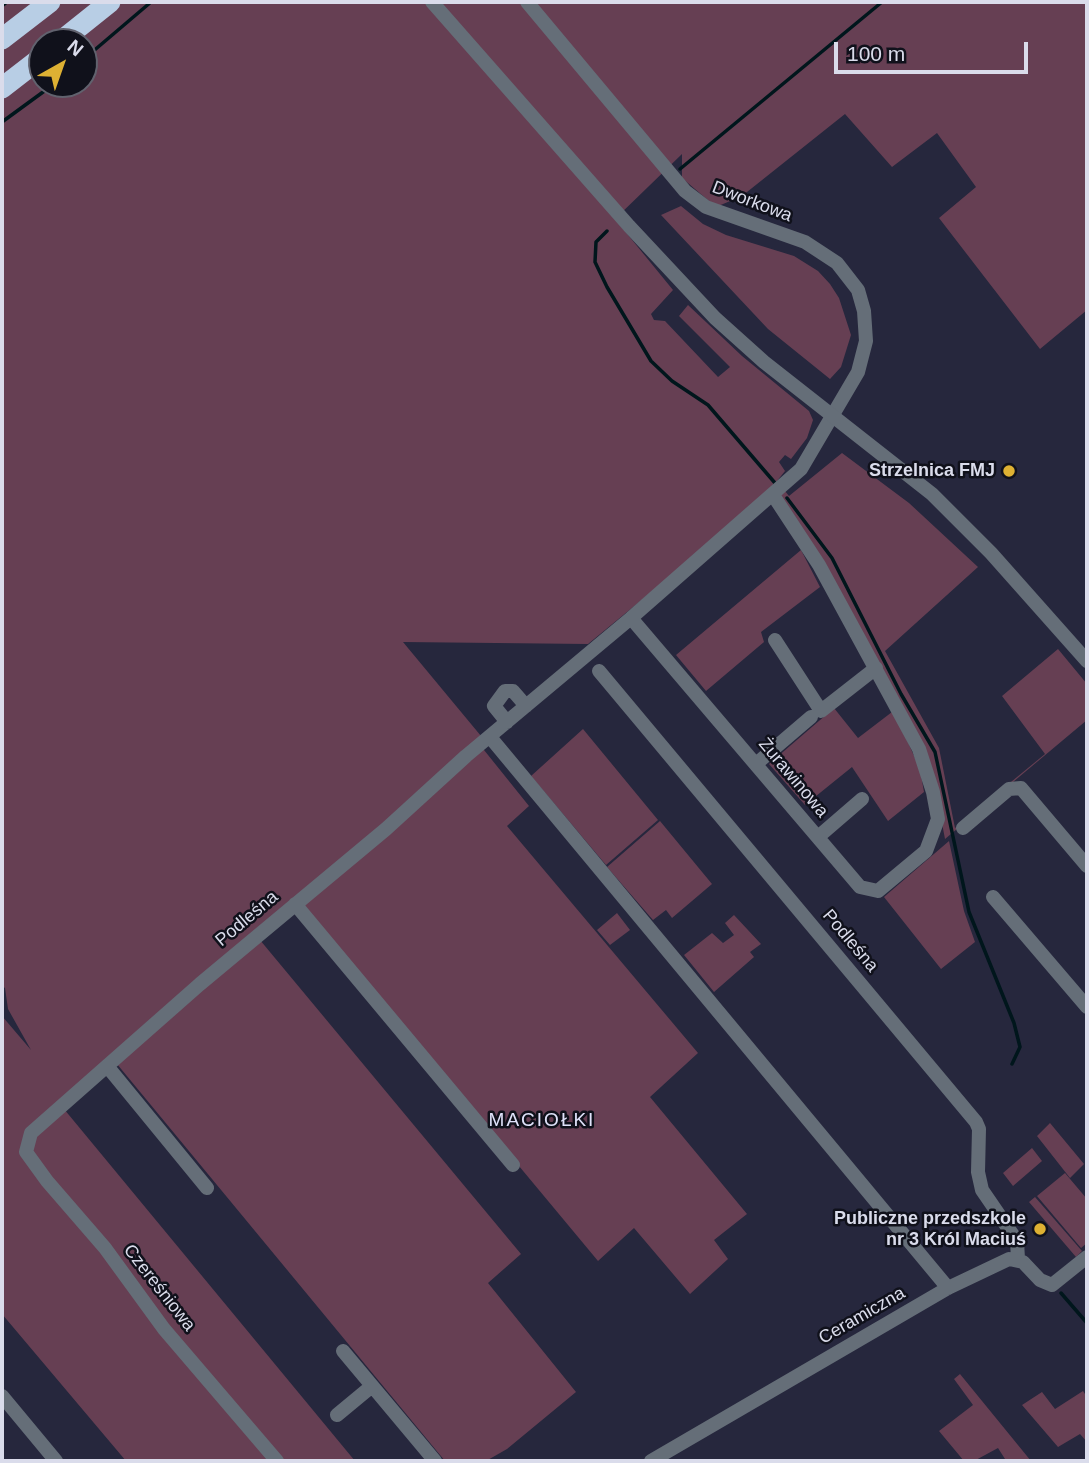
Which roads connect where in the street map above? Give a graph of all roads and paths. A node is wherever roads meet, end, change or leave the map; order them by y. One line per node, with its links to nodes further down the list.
1 (50, 2): 6 (highway)
2 (110, 2): 5 (highway)
3 (432, 2): 9 (street)
4 (527, 2): 9 (street, Dworkowa)
5 (78, 28)
6 (2, 39)
7 (28, 68): 8 (highway)
8 (2, 88)
9 (833, 415): 10 (street, Podleśna); 13 (street)
10 (773, 495): 11 (street, Podleśna); 14 (street)
11 (631, 618): 16 (street, Podleśna); 20 (street, Żurawinowa)
12 (775, 640): 14 (street)
13 (1087, 661)
14 (876, 668): 23 (street, Żurawinowa)
15 (599, 671): 34 (street, Podleśna)
16 (526, 706): 18 (street, Podleśna); 18 (street)
17 (811, 717): 20 (street)
18 (508, 723): 19 (street, Podleśna)
19 (487, 740): 26 (street, Podleśna); 30 (street); 35 (street)
20 (756, 764): 23 (street, Żurawinowa)
21 (862, 799): 23 (street)
22 (963, 828): 24 (street)
23 (818, 837)
24 (1087, 866)
25 (993, 897): 27 (street)
26 (295, 904): 28 (street, Podleśna); 31 (street)
27 (1087, 1007)
28 (107, 1066): 29 (street, Podleśna); 32 (street)
29 (31, 1133): 42 (street, Czereśniowa)
30 (818, 1146)
31 (513, 1164)
32 (208, 1188)
33 (1087, 1257): 34 (street)
34 (1018, 1259): 35 (street, Ceramiczna)
35 (948, 1288): 43 (street, Ceramiczna)
36 (343, 1351): 37 (street)
37 (372, 1386): 39 (street); 40 (street)
38 (2, 1396): 41 (street)
39 (337, 1415)
40 (431, 1460)
41 (56, 1461)
42 (277, 1461)
43 (651, 1461)

